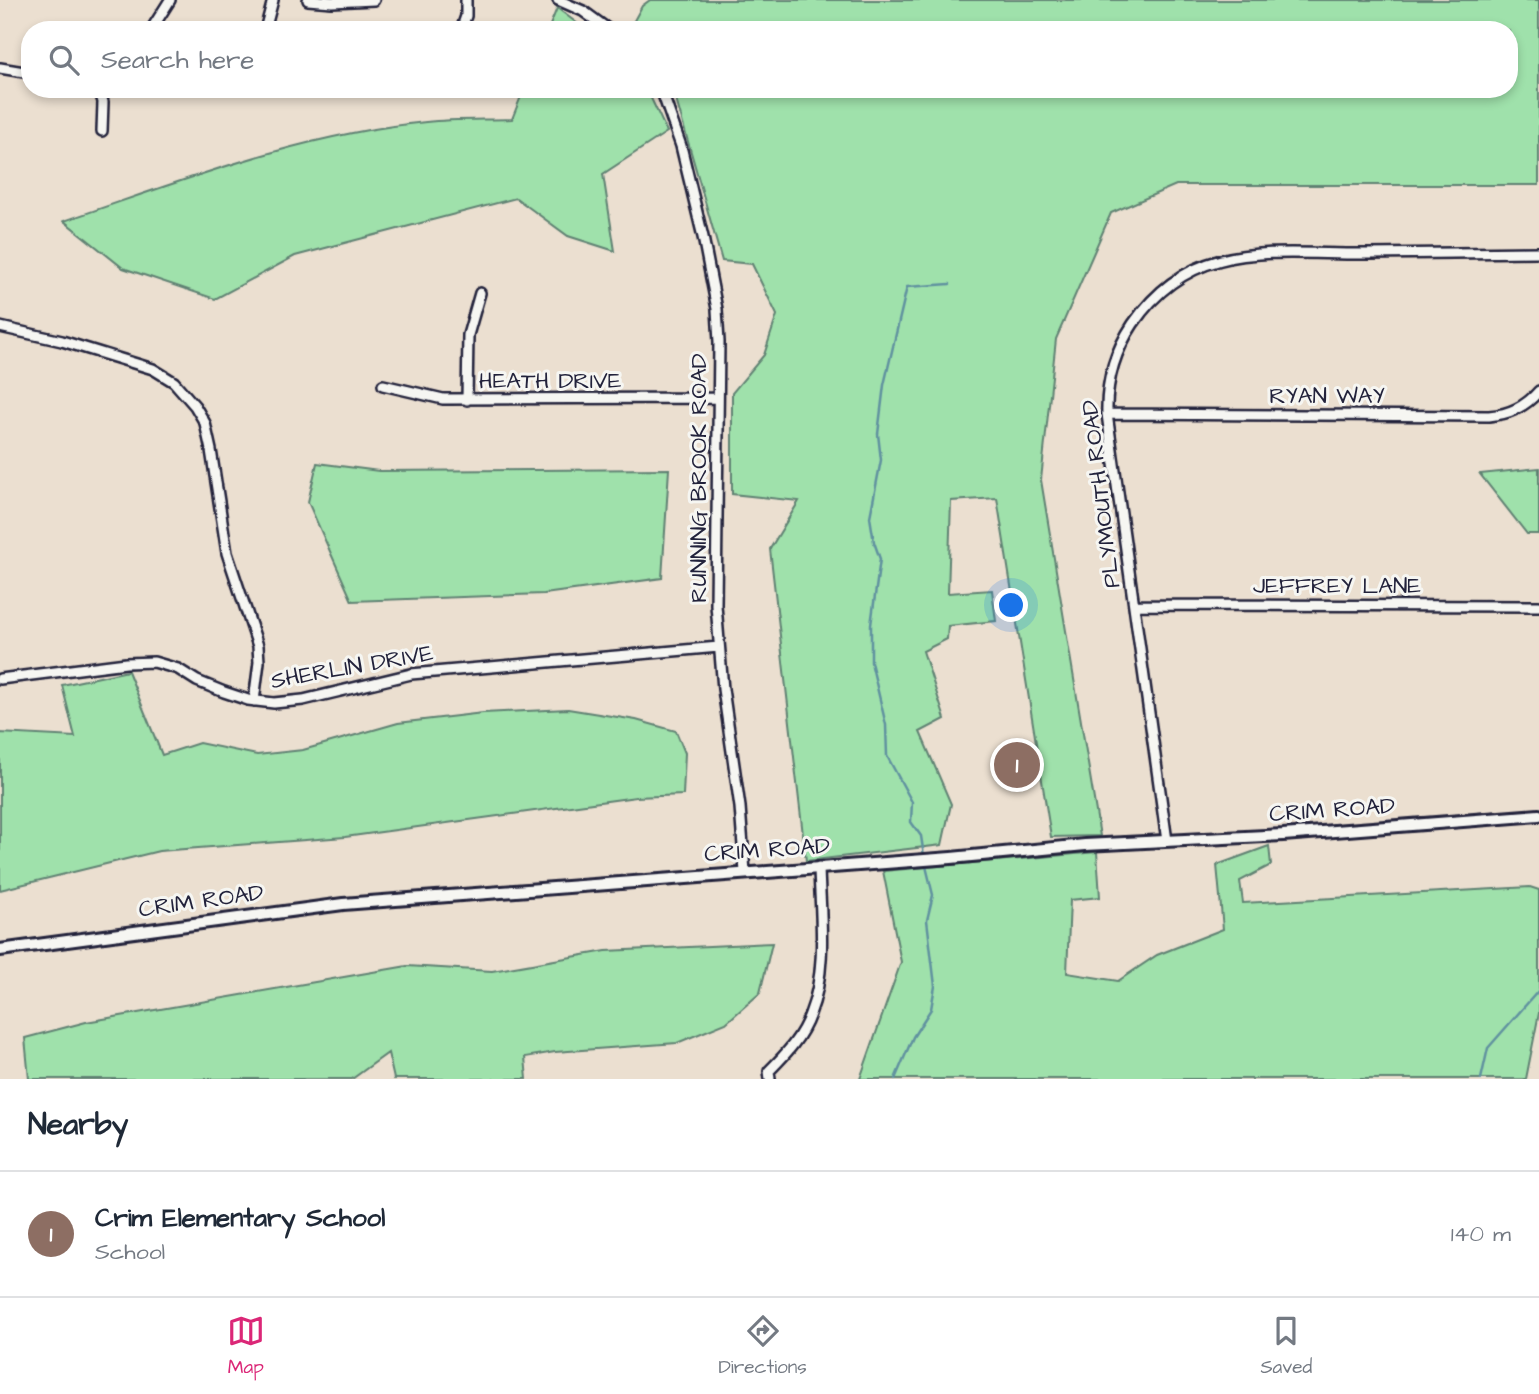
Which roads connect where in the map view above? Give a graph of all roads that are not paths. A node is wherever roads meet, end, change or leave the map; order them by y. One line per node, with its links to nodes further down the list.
1 (170, 0): 7 (street)
2 (273, 0): 8 (street)
3 (308, 0): 4 (street)
4 (374, 0)
5 (466, 0): 9 (street)
6 (564, 1): 10 (street)
7 (157, 21)
8 (267, 21)
9 (464, 21)
10 (597, 21)
11 (0, 68): 12 (street)
12 (21, 72)
13 (102, 98): 15 (street)
14 (665, 98): 21 (street, RUNNING BROOK ROAD)
15 (102, 131)
16 (1539, 252): 23 (street, PLYMOUTH ROAD)
17 (480, 293): 22 (street)
18 (0, 327): 28 (street)
19 (383, 385): 22 (street, HEATH DRIVE)
20 (1539, 391): 23 (street, RYAN WAY)
21 (718, 398): 22 (street, HEATH DRIVE); 26 (street, RUNNING BROOK ROAD)
22 (467, 400)
23 (1107, 414): 24 (street, PLYMOUTH ROAD)
24 (1134, 605): 25 (street, JEFFREY LANE); 30 (street, PLYMOUTH ROAD)
25 (1539, 606)
26 (719, 647): 28 (street, SHERLIN DRIVE); 32 (street, RUNNING BROOK ROAD)
27 (0, 679): 28 (street, SHERLIN DRIVE)
28 (254, 701)
29 (1539, 815): 30 (street, CRIM ROAD)
30 (1167, 841): 31 (street, CRIM ROAD)
31 (819, 867): 32 (street, CRIM ROAD); 34 (street)
32 (745, 872): 33 (street, CRIM ROAD)
33 (0, 950)
34 (769, 1075): 35 (street)
35 (759, 1079)

